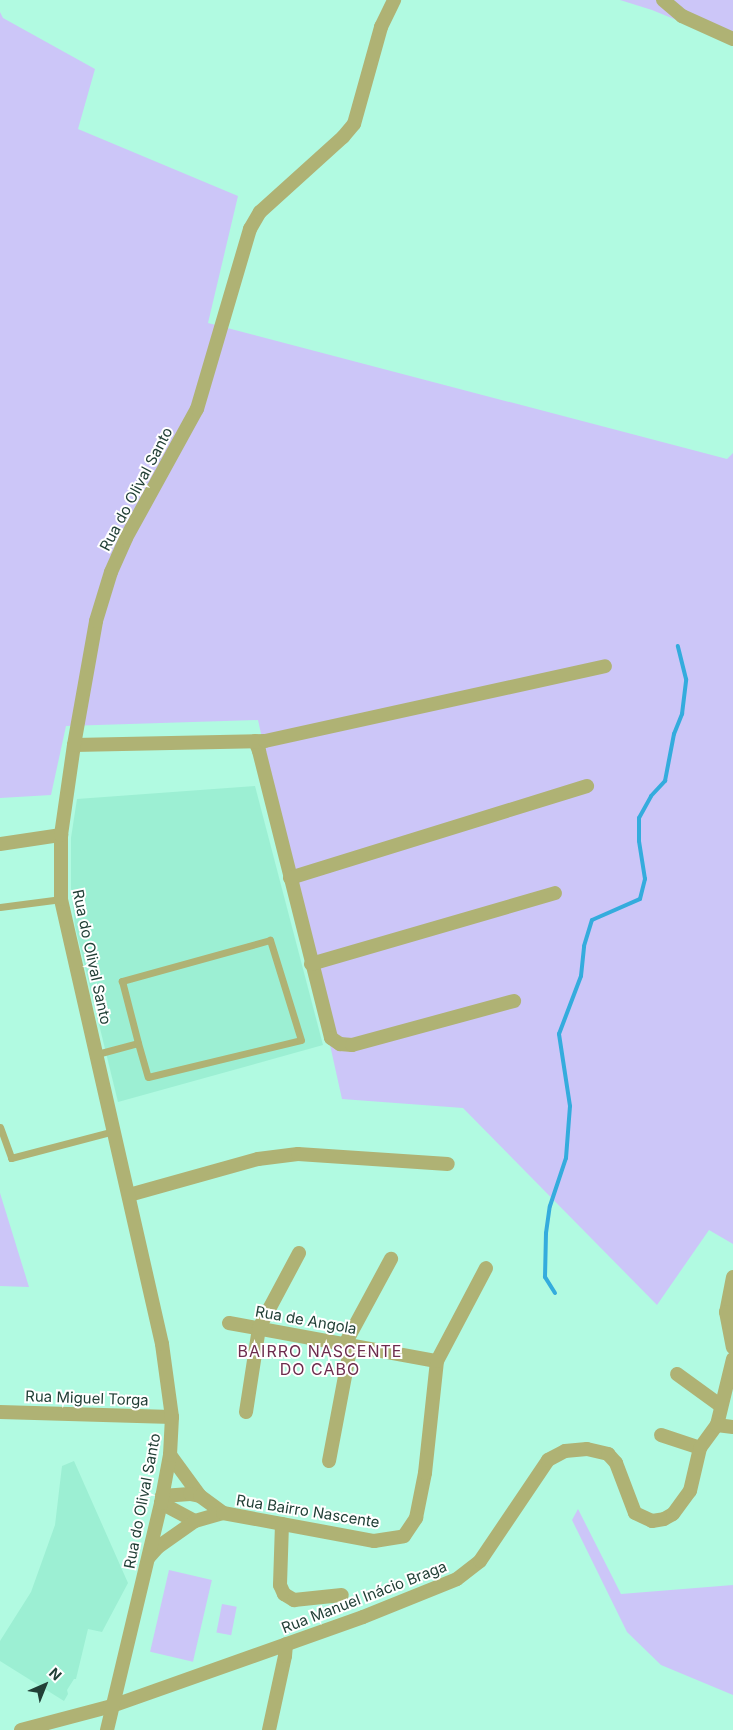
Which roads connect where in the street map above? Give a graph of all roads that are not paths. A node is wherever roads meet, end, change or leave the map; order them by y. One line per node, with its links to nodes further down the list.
1 (394, 0): 6 (street, Rua do Olival Santo)
2 (663, 0): 3 (street)
3 (733, 39)
4 (605, 666): 5 (street)
5 (255, 741): 6 (street); 10 (street)
6 (74, 744): 8 (street, Rua do Olival Santo)
7 (587, 786): 10 (street)
8 (62, 835): 9 (street); 12 (street, Rua do Olival Santo)
9 (0, 844)
10 (290, 878): 14 (street)
11 (555, 893): 14 (street)
12 (61, 899): 13 (lane); 17 (street, Rua do Olival Santo)
13 (0, 907)
14 (311, 964): 15 (street)
15 (514, 1001)
16 (138, 1043): 16 (lane); 17 (lane)
17 (97, 1054): 19 (street, Rua do Olival Santo)
18 (0, 1127): 19 (lane)
19 (114, 1131): 21 (street, Rua do Olival Santo)
20 (448, 1164): 21 (street)
21 (129, 1195): 36 (street, Rua do Olival Santo)
22 (299, 1252): 27 (street)
23 (392, 1259): 28 (street)
24 (486, 1268): 31 (street, Rua Bairro Nascente)
25 (733, 1277): 29 (street)
26 (229, 1323): 27 (street, Rua de Angola)
27 (259, 1328): 28 (street, Rua de Angola); 35 (street)
28 (348, 1345): 31 (street, Rua de Angola); 42 (street)
29 (733, 1347)
30 (733, 1359): 33 (street)
31 (437, 1361): 47 (street, Rua Bairro Nascente)
32 (677, 1374): 33 (street)
33 (727, 1403): 37 (street)
34 (0, 1412): 36 (street, Rua Miguel Torga)
35 (246, 1412)
36 (172, 1417): 41 (street, Rua do Olival Santo)
37 (717, 1425): 38 (street); 40 (street)
38 (733, 1427)
39 (661, 1435): 40 (street)
40 (700, 1448): 50 (street, Rua Manuel Inácio Braga)
41 (170, 1455): 43 (street, Rua Bairro Nascente); 44 (street, Rua do Olival Santo)
42 (329, 1461)
43 (200, 1496): 44 (street); 45 (street, Rua Bairro Nascente)
44 (162, 1499): 46 (street); 48 (street, Rua do Olival Santo)
45 (222, 1513): 46 (street, Rua Bairro Nascente); 47 (street, Rua Bairro Nascente)
46 (195, 1521): 48 (street, Rua Bairro Nascente)
47 (282, 1524): 49 (street)
48 (149, 1557): 51 (street, Rua do Olival Santo)
49 (342, 1595)
50 (286, 1644): 51 (street, Rua Manuel Inácio Braga); 54 (street)
51 (112, 1706): 52 (street, Rua Manuel Inácio Braga); 53 (street, Rua do Olival Santo)
52 (21, 1730)
53 (108, 1730)
54 (269, 1730)

